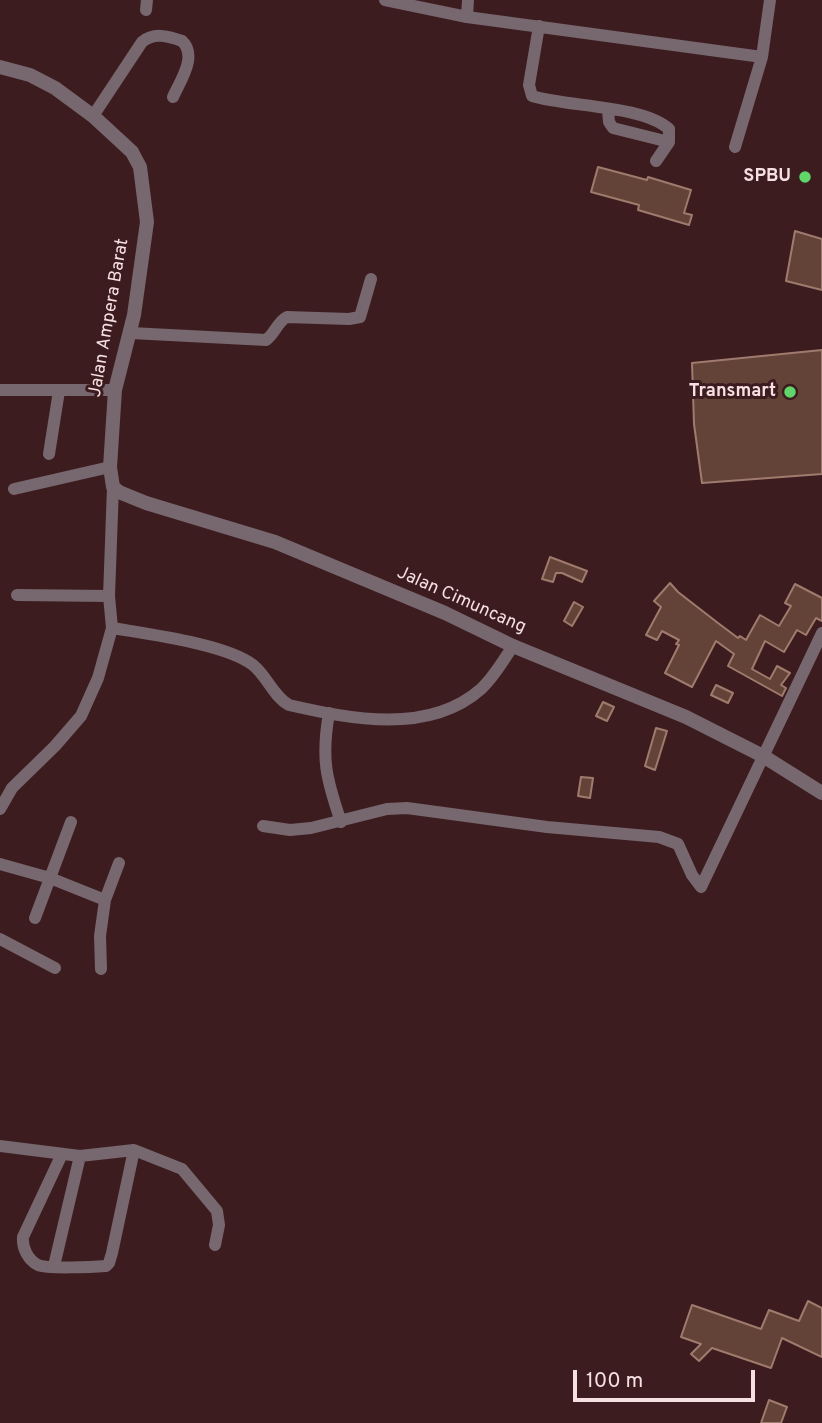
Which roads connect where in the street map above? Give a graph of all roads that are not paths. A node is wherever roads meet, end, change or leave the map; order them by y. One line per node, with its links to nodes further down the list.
1 (385, 0): 4 (street)
2 (468, 0): 4 (street)
3 (770, 0): 6 (street)
4 (467, 16): 5 (street)
5 (539, 26): 6 (street); 11 (street)
6 (762, 57): 10 (street)
7 (0, 67): 9 (street, Jalan Ampera Barat)
8 (173, 97): 9 (street)
9 (93, 116): 13 (street, Jalan Ampera Barat)
10 (734, 147)
11 (656, 161)
12 (371, 279): 13 (street)
13 (131, 333): 15 (street, Jalan Ampera Barat)
14 (0, 390): 16 (street)
15 (115, 390): 16 (street); 18 (street, Jalan Ampera Barat)
16 (59, 391): 17 (street)
17 (49, 454)
18 (110, 467): 19 (street); 20 (street)
19 (113, 487): 22 (street); 25 (street, Jalan Cimuncang)
20 (14, 489)
21 (17, 595): 22 (street)
22 (109, 596): 23 (street)
23 (112, 628): 26 (street); 29 (street)
24 (822, 633): 27 (street)
25 (513, 646): 26 (street); 27 (street, Jalan Cimuncang)
26 (329, 713): 31 (street)
27 (763, 756): 28 (street, Jalan Cimuncang); 31 (street)
28 (822, 793)
29 (0, 809)
30 (71, 822): 35 (street)
31 (341, 822): 32 (street)
32 (263, 826)
33 (119, 863): 36 (street)
34 (0, 864): 35 (street)
35 (50, 878): 36 (street); 37 (street)
36 (105, 900): 40 (street)
37 (35, 918)
38 (0, 939): 39 (street)
39 (55, 968)
40 (101, 969)
41 (0, 1146): 43 (street)
42 (134, 1150): 44 (street); 45 (street); 46 (street)
43 (62, 1154): 44 (street); 46 (street)
44 (80, 1156): 46 (street)
45 (215, 1245)
46 (54, 1266)

